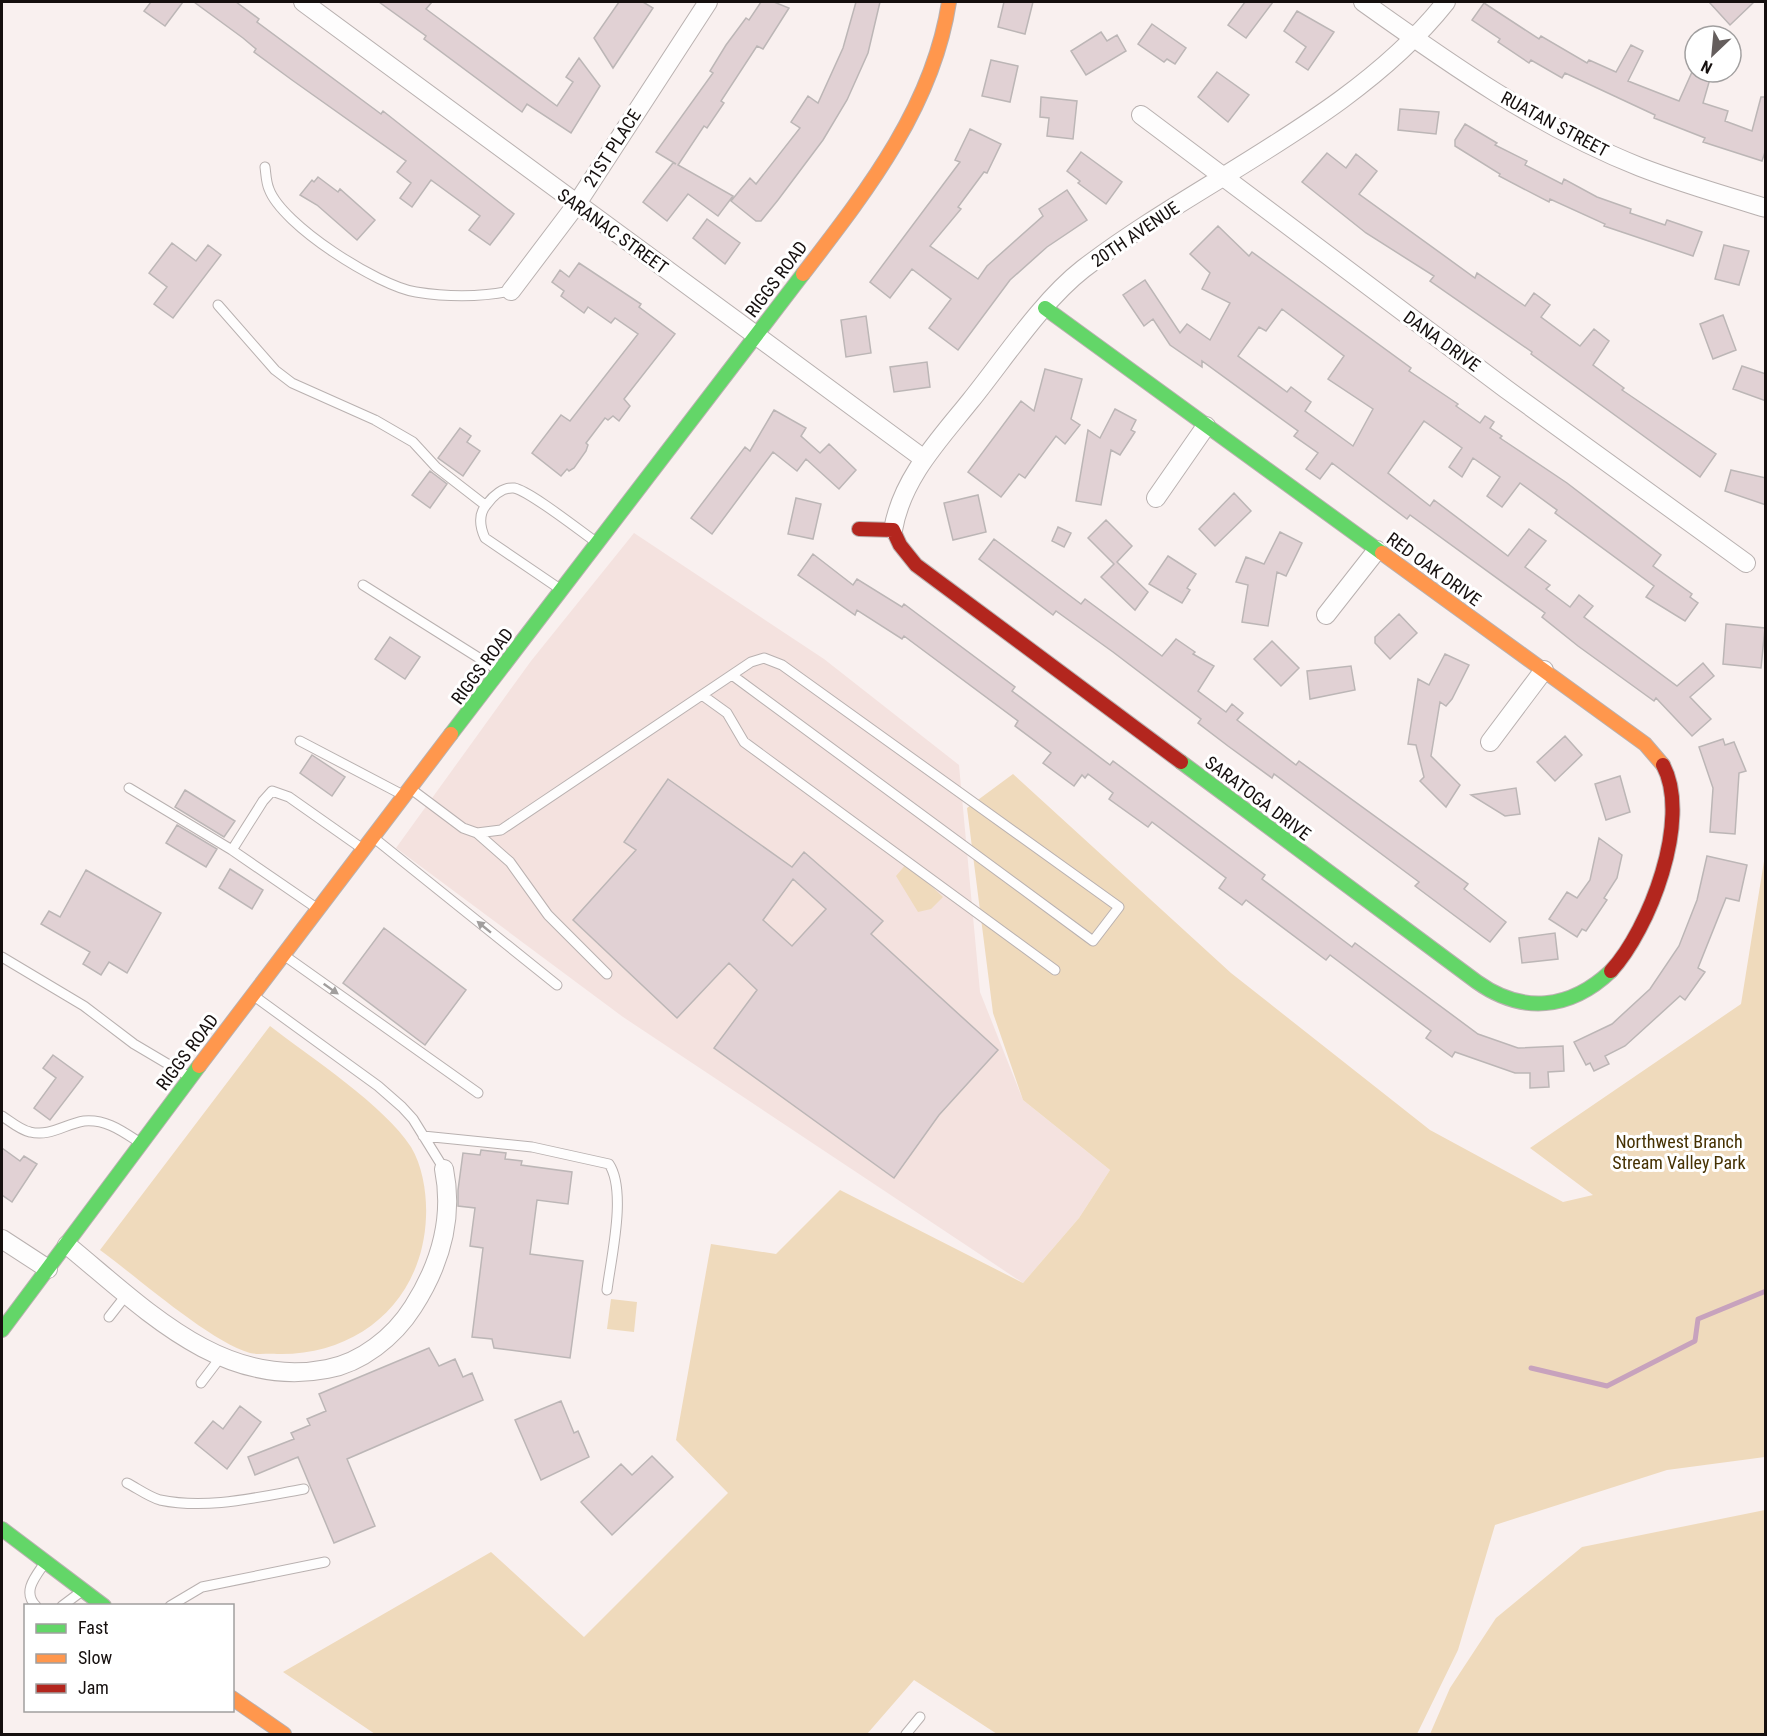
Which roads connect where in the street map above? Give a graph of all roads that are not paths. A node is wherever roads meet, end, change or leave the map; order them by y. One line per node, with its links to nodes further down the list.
1 (303, 2): 10 (street, SARANAC STREET)
2 (708, 2): 10 (street, 21ST PLACE)
3 (949, 2): 15 (street, RIGGS ROAD)
4 (1363, 2): 6 (street, RUATAN STREET)
5 (1446, 2): 6 (street, 20TH AVENUE)
6 (1414, 39): 9 (street, 20TH AVENUE); 11 (street, RUATAN STREET)
7 (1141, 116): 9 (street, DANA DRIVE)
8 (265, 167): 12 (lane)
9 (1224, 175): 14 (street, 20TH AVENUE); 24 (street, DANA DRIVE)
10 (576, 205): 12 (street, 21ST PLACE); 15 (street, SARANAC STREET)
11 (1766, 208)
12 (511, 291)
13 (218, 305): 19 (lane)
14 (1045, 308): 16 (street, RED OAK DRIVE); 17 (street, 20TH AVENUE)
15 (756, 335): 17 (street, SARANAC STREET); 22 (street, RIGGS ROAD)
16 (1206, 426): 18 (street); 23 (street, RED OAK DRIVE)
17 (924, 459): 21 (street, 20TH AVENUE)
18 (1156, 498)
19 (485, 505): 22 (lane); 26 (lane)
20 (859, 530): 21 (street)
21 (893, 530): 41 (street, SARATOGA DRIVE)
22 (598, 543): 26 (street, RIGGS ROAD)
23 (1377, 549): 27 (street); 28 (street, RED OAK DRIVE)
24 (1746, 562)
25 (363, 585): 29 (lane)
26 (562, 590): 29 (street, RIGGS ROAD)
27 (1326, 615)
28 (1544, 670): 33 (street); 41 (street, RED OAK DRIVE)
29 (500, 672): 35 (street, RIGGS ROAD)
30 (732, 675): 30 (lane); 31 (lane)
31 (702, 695): 36 (lane); 44 (lane)
32 (300, 741): 35 (lane)
33 (1490, 742)
34 (129, 788): 38 (lane)
35 (408, 792): 36 (lane); 37 (street, RIGGS ROAD)
36 (477, 833): 45 (lane)
37 (374, 838): 39 (street, RIGGS ROAD); 46 (lane, one-way to 37)
38 (232, 850): 39 (lane); 40 (lane)
39 (364, 850): 40 (street, RIGGS ROAD)
40 (318, 909): 42 (street, RIGGS ROAD)
41 (1643, 927)
42 (283, 955): 47 (street, RIGGS ROAD); 49 (lane, one-way to 49)
43 (2, 957): 48 (lane)
44 (1055, 970)
45 (607, 974)
46 (557, 985)
47 (252, 994): 48 (street, RIGGS ROAD); 51 (lane)
48 (190, 1078): 52 (street, RIGGS ROAD)
49 (478, 1093)
50 (2, 1116): 52 (lane)
51 (423, 1136): 53 (lane); 57 (lane)
52 (141, 1144): 55 (street, RIGGS ROAD)
53 (444, 1170): 61 (street)
54 (2, 1239): 56 (street)
55 (66, 1245): 56 (street, RIGGS ROAD); 58 (street)
56 (48, 1269): 60 (street, RIGGS ROAD)
57 (607, 1290)
58 (127, 1294): 59 (lane); 61 (street)
59 (110, 1317)
60 (2, 1330)
61 (220, 1358): 62 (lane)
62 (201, 1383)
63 (127, 1482): 64 (lane)
64 (304, 1489)
65 (2, 1529): 66 (street)
66 (45, 1562): 68 (street); 69 (lane)
67 (326, 1562): 72 (lane)
68 (83, 1591): 70 (lane); 71 (street)
69 (35, 1604)
70 (64, 1604)
71 (102, 1604)
72 (172, 1604)
73 (234, 1699): 75 (street)
74 (920, 1717): 76 (lane)
75 (284, 1734)
76 (906, 1734)

